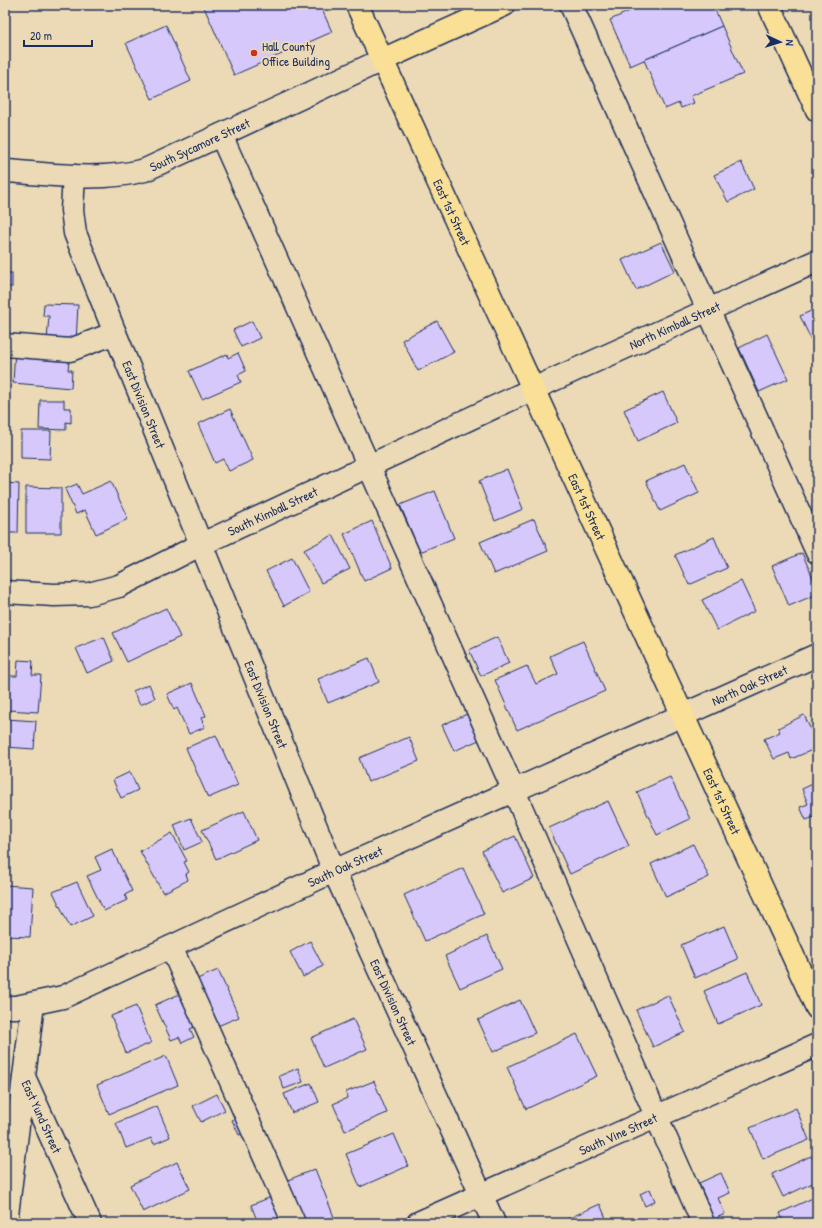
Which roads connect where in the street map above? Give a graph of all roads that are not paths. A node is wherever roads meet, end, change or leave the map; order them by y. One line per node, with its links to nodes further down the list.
1 (357, 5): 5 (main road, East 1st Street)
2 (504, 5): 5 (main road)
3 (571, 5): 11 (street)
4 (769, 5): 6 (main road)
5 (382, 60): 7 (street, South Sycamore Street); 14 (main road, East 1st Street)
6 (817, 110)
7 (221, 135): 9 (street, South Sycamore Street); 15 (street)
8 (5, 171): 9 (street, South Sycamore Street)
9 (74, 176): 12 (street, East Division Street)
10 (817, 261): 11 (street, North Kimball Street)
11 (708, 311): 14 (street, North Kimball Street); 17 (street)
12 (114, 333): 13 (street); 16 (street, East Division Street)
13 (5, 345)
14 (533, 390): 15 (street, South Kimball Street); 20 (main road, East 1st Street)
15 (368, 466): 16 (street, South Kimball Street); 21 (street)
16 (200, 545): 18 (street, South Kimball Street); 22 (street, East Division Street)
17 (817, 552)
18 (5, 592)
19 (817, 655): 20 (street, North Oak Street)
20 (682, 715): 21 (street, South Oak Street); 26 (main road, East 1st Street)
21 (514, 791): 22 (street, South Oak Street); 29 (street)
22 (334, 872): 23 (street, South Oak Street); 30 (street, East Division Street)
23 (171, 947): 24 (street, South Oak Street); 33 (street)
24 (33, 1004): 25 (street, South Oak Street); 28 (street, East Yund Street)
25 (5, 1007)
26 (817, 1008)
27 (817, 1045): 29 (street, South Vine Street)
28 (24, 1077): 31 (street); 32 (street, East Yund Street)
29 (655, 1116): 30 (street, South Vine Street); 36 (street)
30 (481, 1195): 34 (street, South Vine Street); 35 (street, East Division Street)
31 (6, 1218)
32 (90, 1223)
33 (294, 1223)
34 (418, 1223)
35 (494, 1223)
36 (703, 1223)

